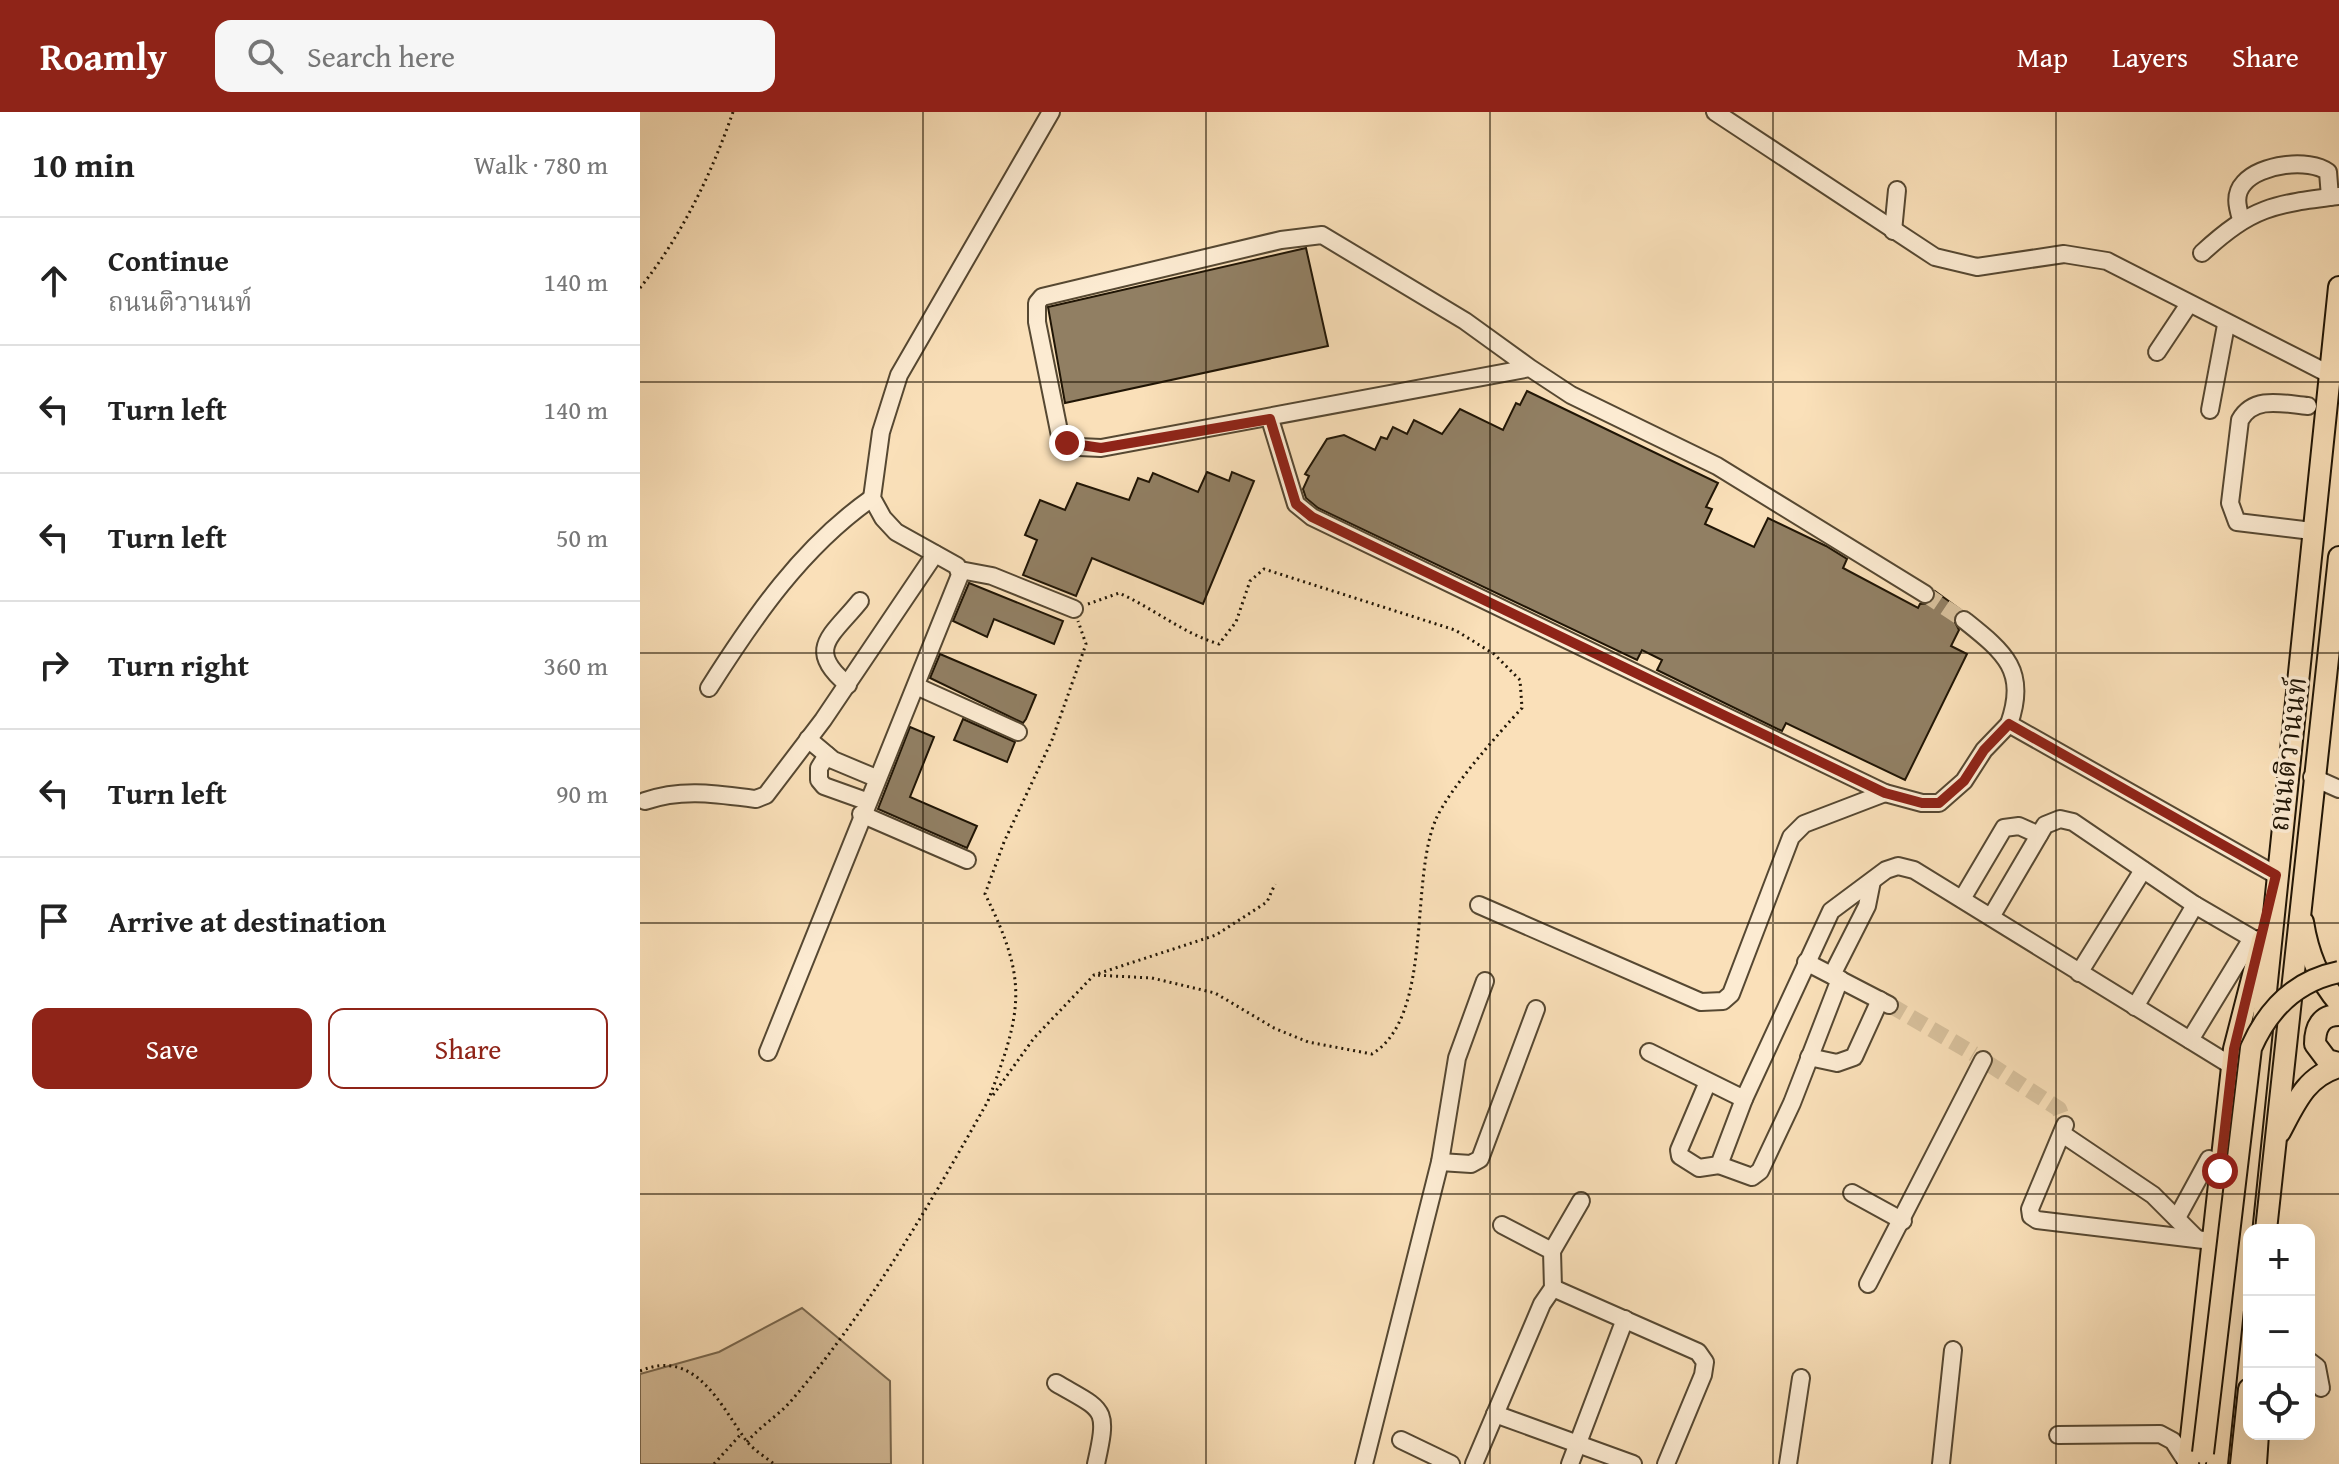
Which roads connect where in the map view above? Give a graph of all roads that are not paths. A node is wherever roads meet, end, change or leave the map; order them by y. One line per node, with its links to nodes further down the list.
1 (1051, 112): 17 (street)
2 (1715, 112): 6 (street)
3 (1897, 190): 6 (street)
4 (2334, 196): 5 (street); 5 (street)
5 (2241, 219): 7 (street)
6 (1893, 231): 9 (street)
7 (2202, 253)
8 (2339, 287): 13 (main road, ถนนติวานนท์)
9 (2189, 304): 10 (street); 11 (street)
10 (2226, 325): 13 (street); 15 (street)
11 (2157, 352)
12 (1530, 368): 16 (street); 16 (street); 22 (street)
13 (2334, 375): 18 (main road, ถนนติวานนท์)
14 (2308, 406): 18 (street)
15 (2210, 410)
16 (1270, 419): 36 (street)
17 (872, 498): 19 (street); 28 (street)
18 (2312, 531): 39 (main road, ถนนติวานนท์)
19 (935, 554): 21 (street); 26 (street)
20 (2339, 557): 33 (main road, ถนนติวานนท์)
21 (960, 570): 24 (street); 27 (street)
22 (1925, 594)
23 (860, 601): 26 (street)
24 (1074, 609)
25 (1964, 620): 29 (street)
26 (848, 685): 31 (street)
27 (916, 686): 30 (street); 34 (street)
28 (709, 688)
29 (2009, 724): 36 (street); 43 (street)
30 (1018, 732)
31 (808, 739): 32 (street); 37 (street)
32 (827, 755): 34 (street); 38 (street)
33 (2312, 777): 35 (street); 46 (main road, ถนนติวานนท์)
34 (876, 778): 38 (street)
35 (2339, 789)
36 (1885, 793): 47 (street)
37 (645, 801)
38 (863, 808): 41 (street); 61 (street)
39 (2284, 834): 43 (main road, ถนนติวานนท์); 95 (main road, ถนนติวานนท์)
40 (2039, 835): 42 (street); 45 (street); 49 (street)
41 (967, 860)
42 (2143, 870): 48 (street); 53 (street)
43 (2276, 875): 50 (main road, ถนนติวานนท์)
44 (1872, 881): 45 (street); 51 (street); 54 (street)
45 (1962, 899): 49 (street)
46 (2299, 902): 56 (main road); 69 (main road, ถนนติวานนท์)
47 (1479, 905)
48 (2195, 905): 50 (street); 57 (street)
49 (1991, 917): 53 (street)
50 (2256, 942): 60 (street); 66 (main road, ถนนติวานนท์)
51 (1806, 962): 54 (street); 68 (street)
52 (2339, 972): 95 (main road, bridge)
53 (2079, 973): 57 (street)
54 (1836, 977): 63 (street); 63 (street)
55 (1485, 981): 71 (street)
56 (2339, 1003)
57 (2135, 1007): 60 (street)
58 (1536, 1009): 71 (street)
59 (2339, 1015): 65 (main road)
60 (2190, 1040): 66 (street)
61 (768, 1052)
62 (1649, 1052): 67 (street)
63 (1809, 1057): 72 (street)
64 (1982, 1059): 76 (street)
65 (2339, 1065): 69 (main road)
66 (2232, 1066): 79 (main road, ถนนติวานนท์)
67 (1707, 1084): 68 (street); 72 (street)
68 (1744, 1099): 72 (street)
69 (2274, 1144): 77 (main road, ถนนติวานนท์)
70 (2209, 1159): 75 (street)
71 (1440, 1162): 97 (street)
72 (1719, 1165)
73 (1852, 1193): 76 (street)
74 (1581, 1201): 80 (street)
75 (2178, 1216): 79 (street); 79 (street)
76 (1903, 1221): 81 (street)
77 (2267, 1224)
78 (1502, 1225): 80 (street)
79 (2204, 1240): 95 (main road, ถนนติวานนท์)
80 (1552, 1251): 82 (street)
81 (1868, 1284)
82 (1553, 1288): 83 (street); 89 (street)
83 (1625, 1319): 94 (street); 102 (street)
84 (1953, 1350): 104 (street)
85 (2315, 1366): 88 (street)
86 (1801, 1378): 103 (street)
87 (1056, 1383): 96 (street)
88 (2321, 1388)
89 (1495, 1414): 94 (street); 99 (street)
90 (2058, 1435): 95 (street)
91 (1401, 1440): 98 (street)
92 (2244, 1440): 105 (main road)
93 (2258, 1440): 106 (main road)
94 (1576, 1444): 100 (street); 101 (street)
95 (2200, 1462)
96 (1096, 1464)
97 (1364, 1464)
98 (1451, 1464)
99 (1474, 1464)
100 (1570, 1464)
101 (1633, 1464)
102 (1666, 1464)
103 (1788, 1464)
104 (1941, 1464)
105 (2241, 1464)
106 (2256, 1464)

